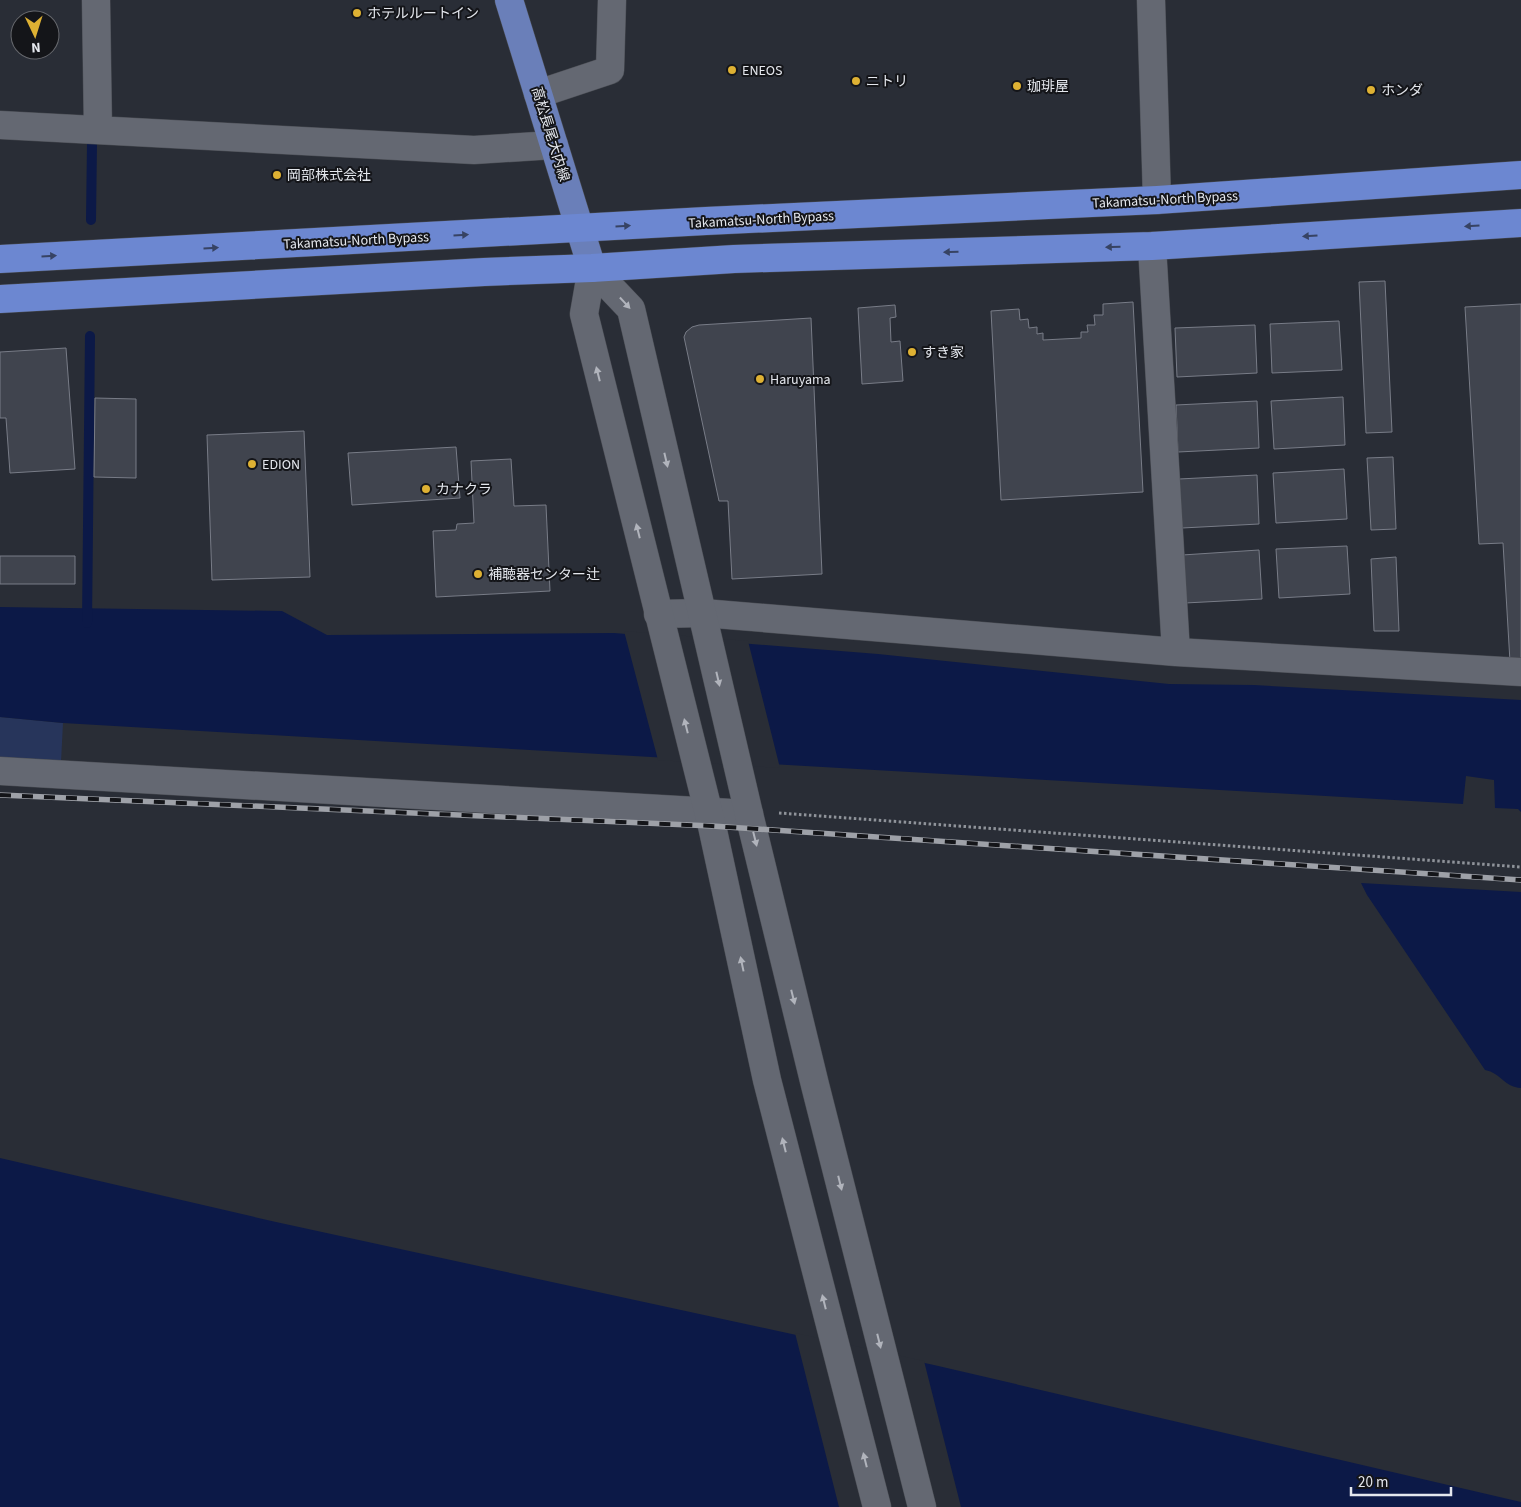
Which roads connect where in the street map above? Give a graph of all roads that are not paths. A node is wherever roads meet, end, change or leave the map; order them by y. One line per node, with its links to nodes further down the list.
1 (96, 0): 7 (street)
2 (509, 0): 5 (main road, 高松長尾大内線)
3 (612, 0): 5 (street)
4 (1151, 0): 10 (street)
5 (538, 94): 8 (main road, 高松長尾大内線)
6 (0, 124): 7 (street)
7 (98, 130): 8 (street)
8 (554, 145): 12 (main road, 高松長尾大内線)
9 (1521, 175): 10 (highway, Takamatsu-North Bypass)
10 (1157, 200): 12 (highway, Takamatsu-North Bypass, one-way to 10)
11 (1521, 223): 13 (highway, one-way to 13)
12 (580, 229): 14 (highway, Takamatsu-North Bypass, one-way to 12); 15 (main road, 高松長尾大内線)
13 (1152, 246): 15 (highway, one-way to 15); 19 (street)
14 (0, 259)
15 (592, 268): 16 (highway); 17 (street, one-way to 15); 18 (street, one-way to 18)
16 (0, 299)
17 (660, 621): 18 (street); 22 (street, one-way to 17)
18 (705, 622): 19 (street); 23 (street, one-way to 23)
19 (1176, 652): 20 (street)
20 (1521, 672)
21 (0, 772): 22 (street)
22 (708, 811): 23 (street); 24 (street, one-way to 22)
23 (749, 814): 25 (street, one-way to 25)
24 (877, 1507)
25 (922, 1507)

